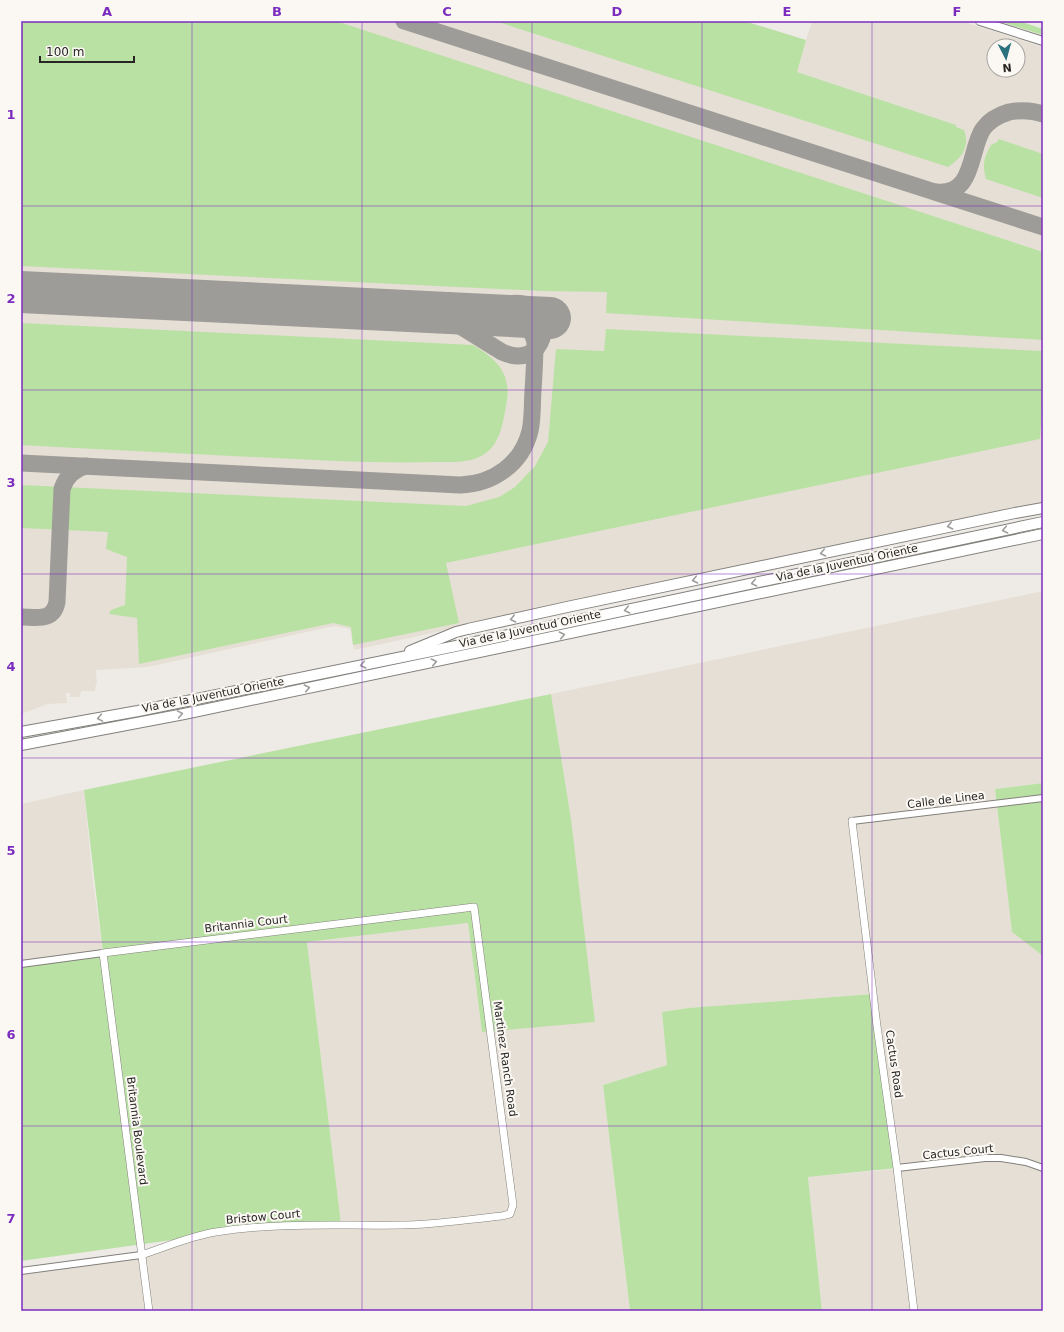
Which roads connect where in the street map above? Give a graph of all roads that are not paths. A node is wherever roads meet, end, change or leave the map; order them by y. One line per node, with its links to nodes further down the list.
1 (980, 21): 2 (main road)
2 (1043, 41)
3 (1043, 508): 6 (highway, one-way to 6)
4 (1043, 522): 6 (highway, Via de la Juventud Oriente, one-way to 6)
5 (1043, 534): 7 (highway, Via de la Juventud Oriente, one-way to 5)
6 (388, 660): 7 (highway, Via de la Juventud Oriente, one-way to 7)
7 (140, 716): 8 (highway, Via de la Juventud Oriente, one-way to 8); 9 (highway, Via de la Juventud Oriente)
8 (21, 732)
9 (21, 744)
10 (1043, 798): 11 (street, Calle de Linea)
11 (852, 821): 15 (street, Cactus Road)
12 (474, 907): 13 (street, Britannia Court); 17 (street, Martinez Ranch Road)
13 (103, 954): 14 (street, Britannia Court); 18 (street, Britannia Boulevard)
14 (21, 964)
15 (897, 1168): 16 (street, Cactus Court); 21 (street, Cactus Road)
16 (1043, 1168)
17 (510, 1214): 18 (street, Bristow Court)
18 (141, 1256): 19 (street, Bristow Court); 20 (street, Britannia Boulevard)
19 (21, 1270)
20 (148, 1311)
21 (914, 1311)

